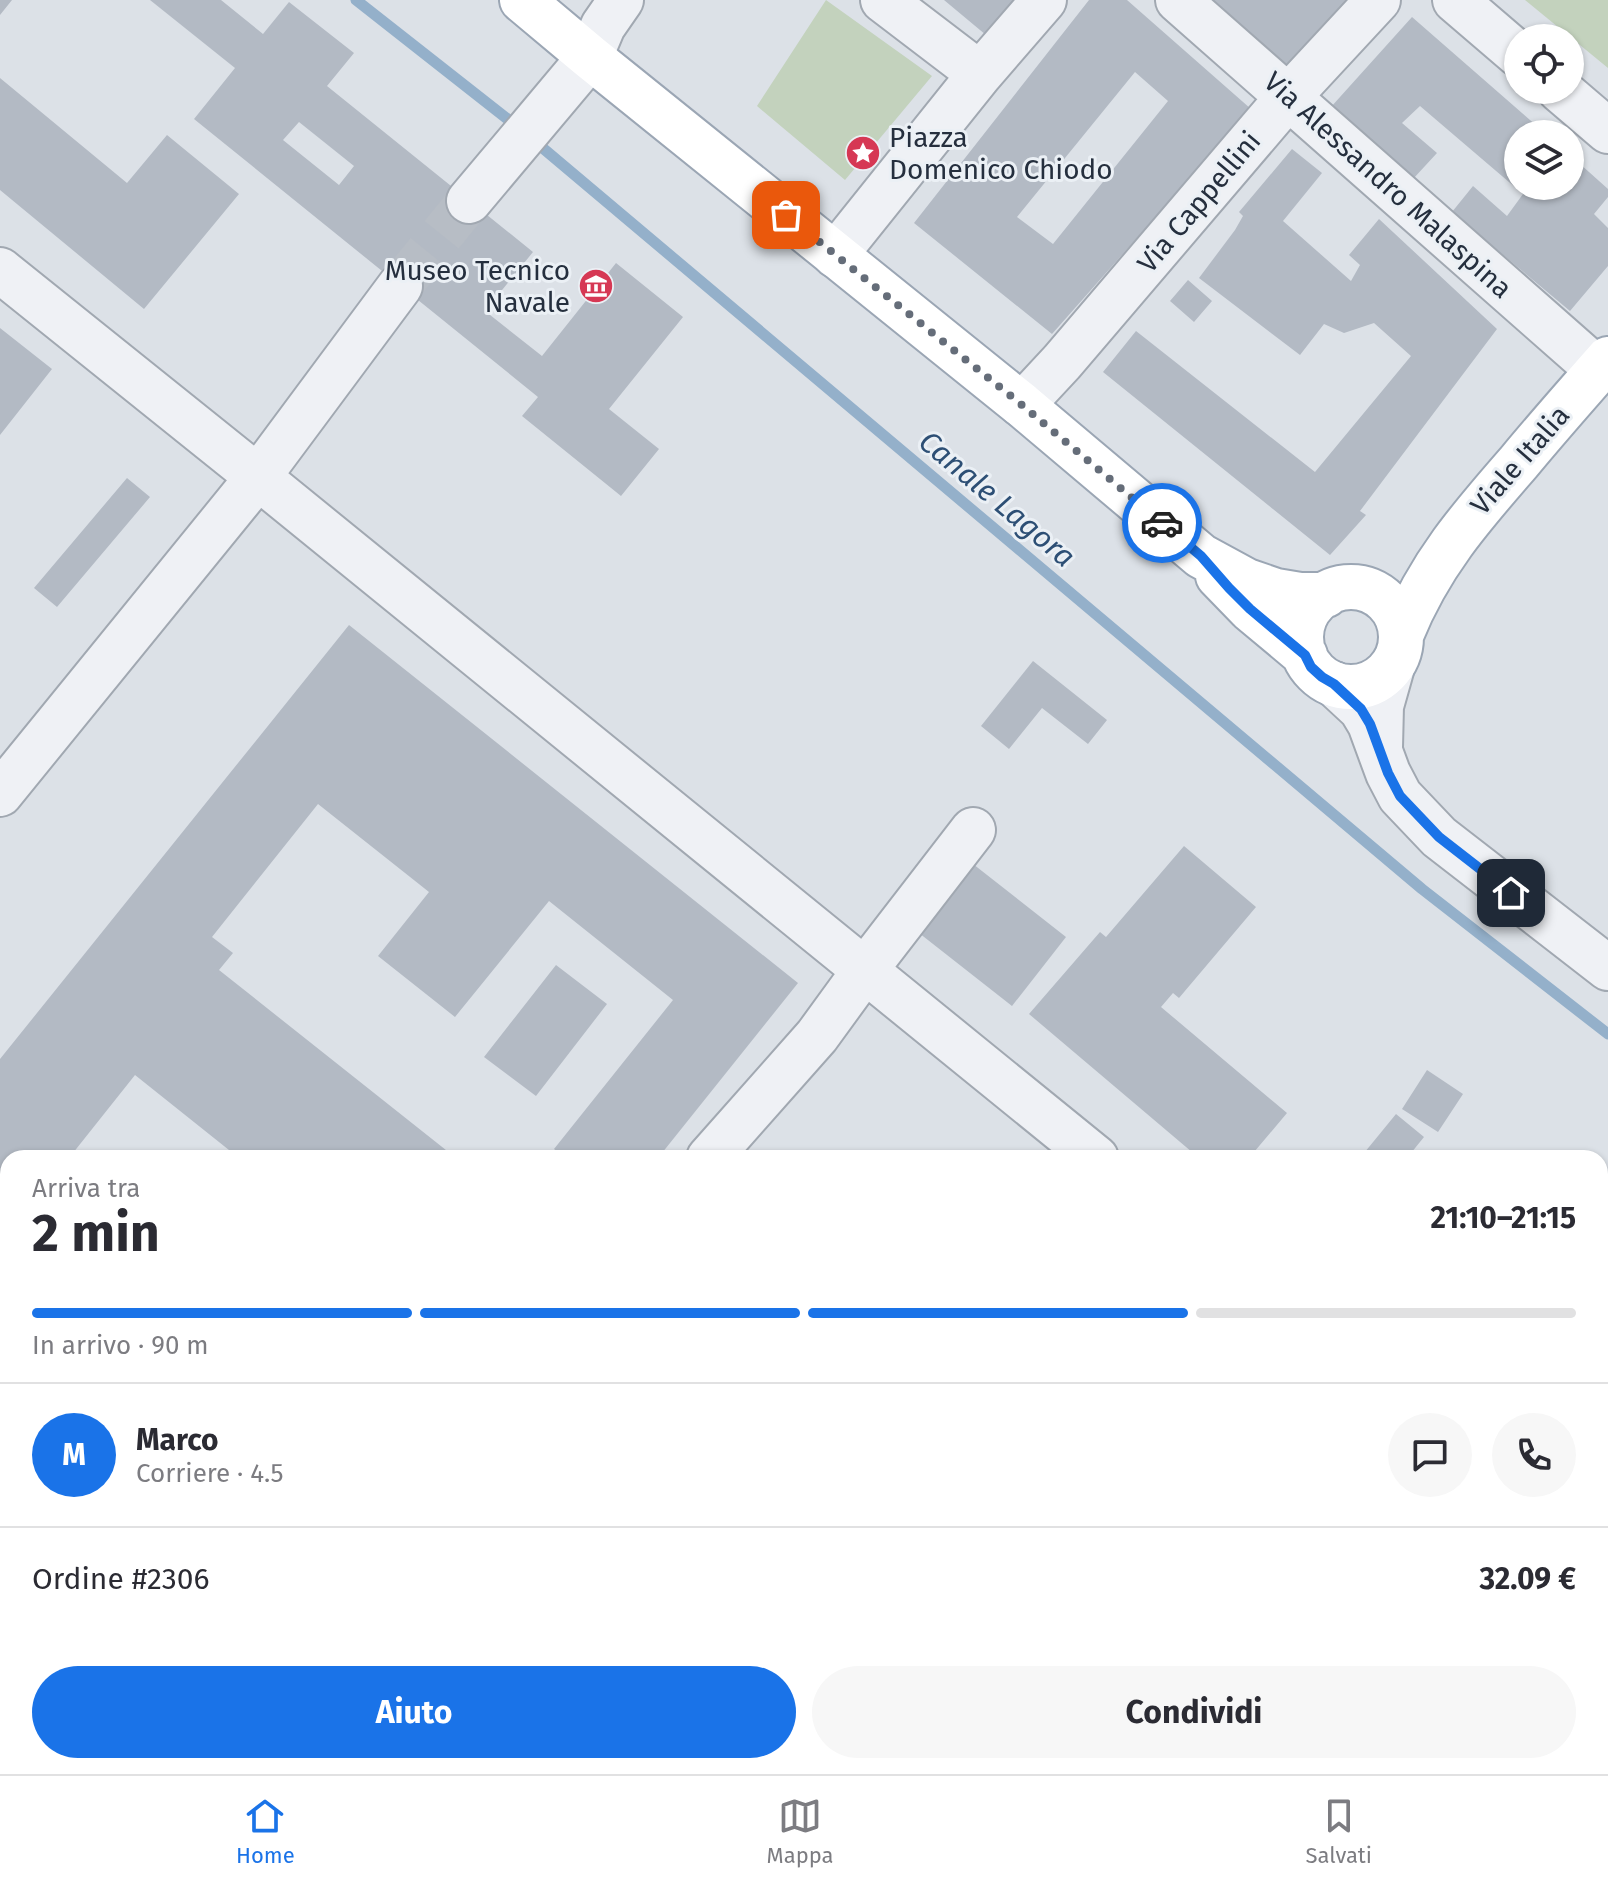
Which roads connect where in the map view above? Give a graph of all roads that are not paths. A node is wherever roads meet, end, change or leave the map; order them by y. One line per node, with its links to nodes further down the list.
1 (522, 0): 9 (main road)
2 (621, 0): 9 (street)
3 (883, 0): 10 (street)
4 (1044, 0): 10 (street)
5 (1178, 0): 11 (street, Via Alessandro Malaspina)
6 (1378, 0): 11 (street, Via Cappellini)
7 (1455, 0): 8 (street)
8 (1504, 42)
9 (590, 57): 14 (street); 15 (main road)
10 (980, 74): 15 (street)
11 (1289, 96): 18 (street, Via Alessandro Malaspina); 19 (street, Via Cappellini)
12 (1576, 104): 13 (street)
13 (1608, 131)
14 (480, 188)
15 (835, 255): 19 (main road)
16 (0, 270): 20 (street)
17 (400, 286): 20 (street)
18 (1603, 365): 21 (main road, Viale Italia)
19 (1022, 405): 22 (main road)
20 (258, 477): 27 (street); 30 (street)
21 (1464, 525): 23 (main road, Viale Italia); 24 (main road, Viale Italia)
22 (1201, 556): 23 (main road); 25 (main road)
23 (1344, 592): 24 (main road); 25 (main road)
24 (1397, 651): 25 (main road); 26 (street)
25 (1319, 670): 26 (street)
26 (1380, 747): 29 (street)
27 (0, 794)
28 (973, 830): 30 (street)
29 (1608, 968)
30 (865, 970): 31 (street); 32 (street)
31 (716, 1150)
32 (1086, 1150)

